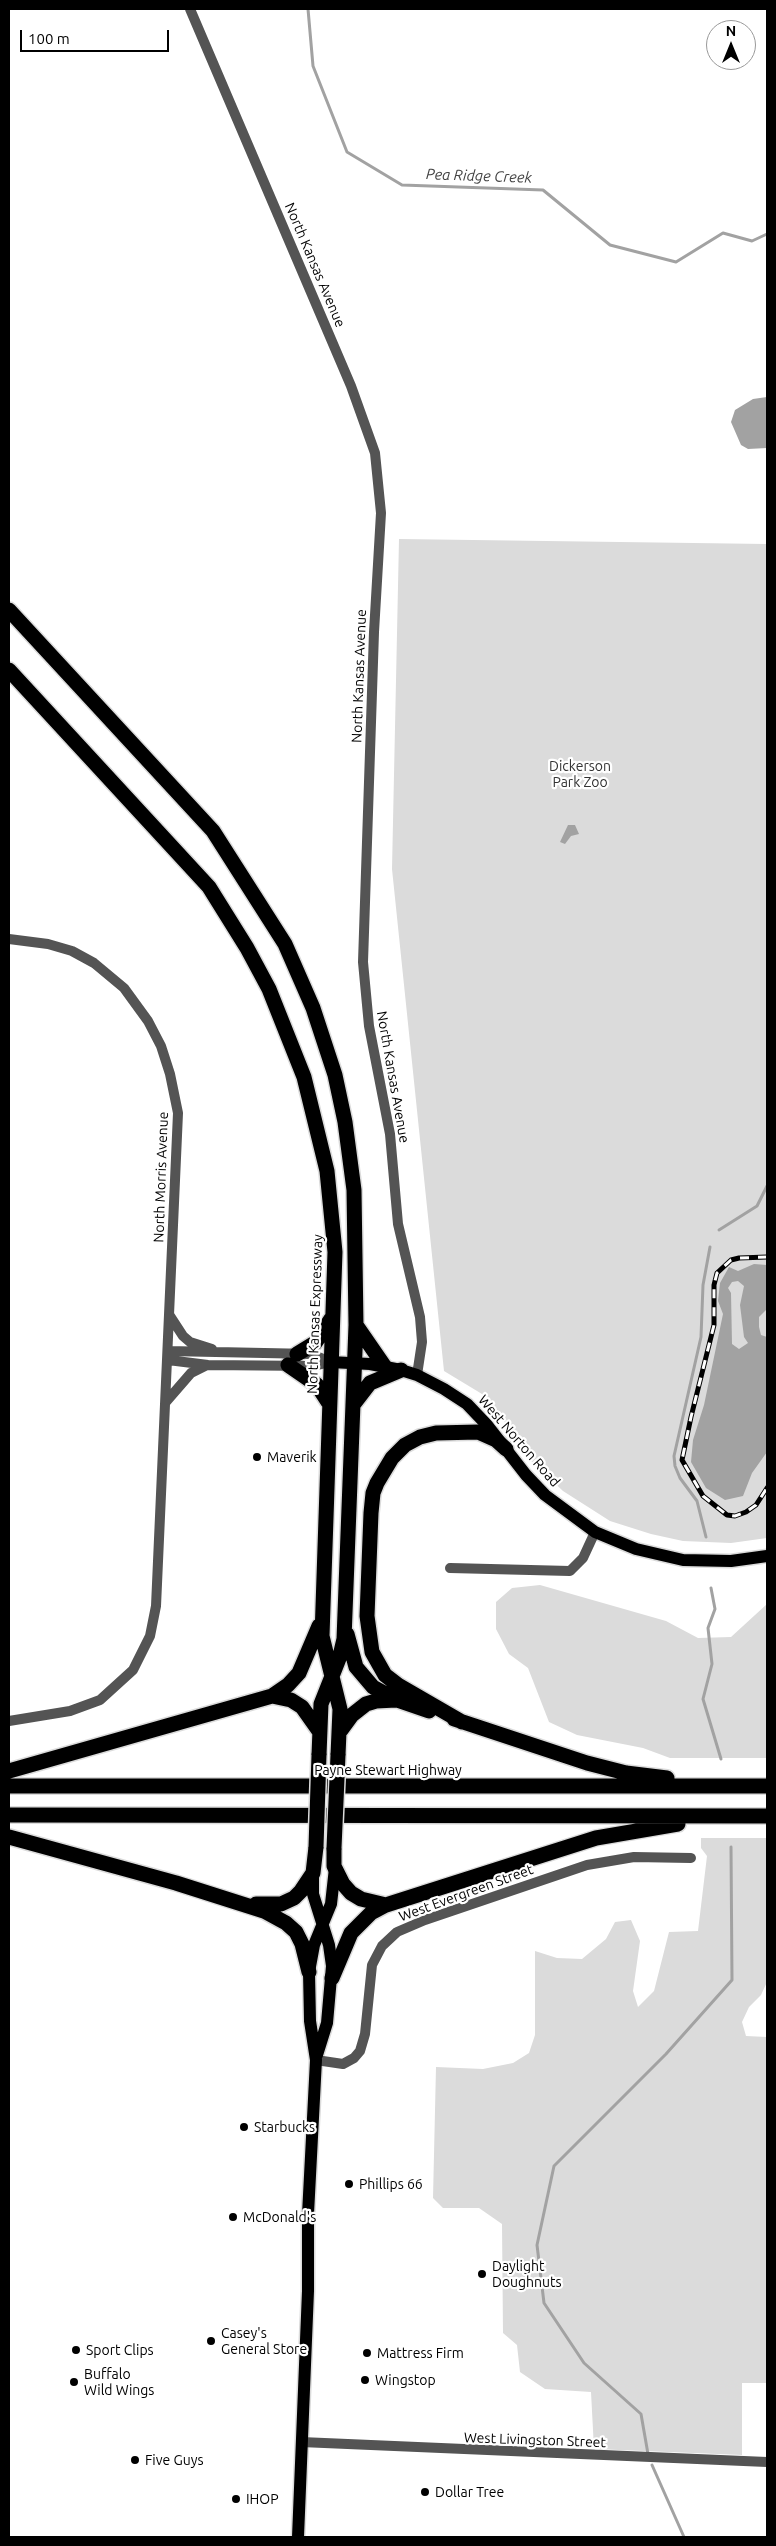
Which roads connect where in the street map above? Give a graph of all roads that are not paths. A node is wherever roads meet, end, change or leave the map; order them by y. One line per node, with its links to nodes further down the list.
1 (190, 9): 16 (street, North Kansas Avenue)
2 (9, 610): 7 (highway, North Kansas Expressway)
3 (9, 670): 6 (highway, North Kansas Expressway)
4 (9, 939): 5 (street, North Morris Avenue)
5 (170, 1316): 8 (street); 9 (street, North Morris Avenue)
6 (332, 1318): 10 (highway); 11 (highway, North Kansas Expressway)
7 (356, 1325): 12 (highway, North Kansas Expressway); 14 (highway)
8 (222, 1353): 9 (street, West Norton Road); 10 (street, West Norton Road)
9 (168, 1355): 13 (street, West Norton Road); 18 (street)
10 (292, 1360): 11 (street, West Norton Road); 11 (street, West Norton Road); 13 (street, West Norton Road); 17 (highway)
11 (330, 1362): 12 (main road, West Norton Road); 17 (highway, North Kansas Expressway)
12 (354, 1362): 14 (main road, West Norton Road); 19 (highway, North Kansas Expressway)
13 (208, 1365): 18 (street)
14 (385, 1367): 15 (main road, West Norton Road)
15 (401, 1370): 16 (main road, West Norton Road); 19 (highway)
16 (417, 1375): 20 (main road, West Norton Road)
17 (328, 1402): 24 (highway, North Kansas Expressway)
18 (166, 1403): 29 (street)
19 (352, 1405): 25 (highway, North Kansas Expressway)
20 (506, 1449): 21 (main road, West Norton Road); 30 (highway)
21 (594, 1532): 22 (main road, West Norton Road); 23 (street)
22 (767, 1556)
23 (450, 1568)
24 (324, 1615): 26 (highway, North Kansas Expressway); 27 (highway)
25 (345, 1627): 26 (highway, North Kansas Expressway); 28 (highway)
26 (332, 1677): 31 (highway, North Kansas Expressway); 32 (highway, North Kansas Expressway)
27 (272, 1696): 32 (highway); 33 (highway)
28 (397, 1700): 30 (highway); 31 (highway)
29 (9, 1721)
30 (462, 1722): 35 (highway)
31 (340, 1730): 42 (highway, North Kansas Expressway, bridge)
32 (319, 1731): 43 (highway, North Kansas Expressway, bridge)
33 (9, 1770)
34 (9, 1786): 35 (highway, Payne Stewart Highway)
35 (723, 1786): 36 (highway, Payne Stewart Highway)
36 (767, 1786)
37 (9, 1815): 38 (highway)
38 (736, 1816): 39 (highway); 45 (highway)
39 (767, 1816)
40 (9, 1837): 44 (highway)
41 (691, 1858): 49 (street, West Evergreen Street)
42 (334, 1866): 45 (highway); 46 (main road, North Kansas Expressway)
43 (313, 1873): 44 (highway); 46 (main road, North Kansas Expressway)
44 (242, 1902): 47 (highway)
45 (386, 1905): 48 (highway)
46 (322, 1926): 47 (main road, North Kansas Expressway); 48 (main road, North Kansas Expressway)
47 (309, 1972): 49 (main road, North Kansas Expressway)
48 (332, 1978): 49 (main road, North Kansas Expressway)
49 (316, 2060): 50 (main road, North Kansas Expressway)
50 (301, 2442): 51 (street, West Livingston Street); 52 (main road, North Kansas Expressway)
51 (767, 2462)
52 (298, 2537)

